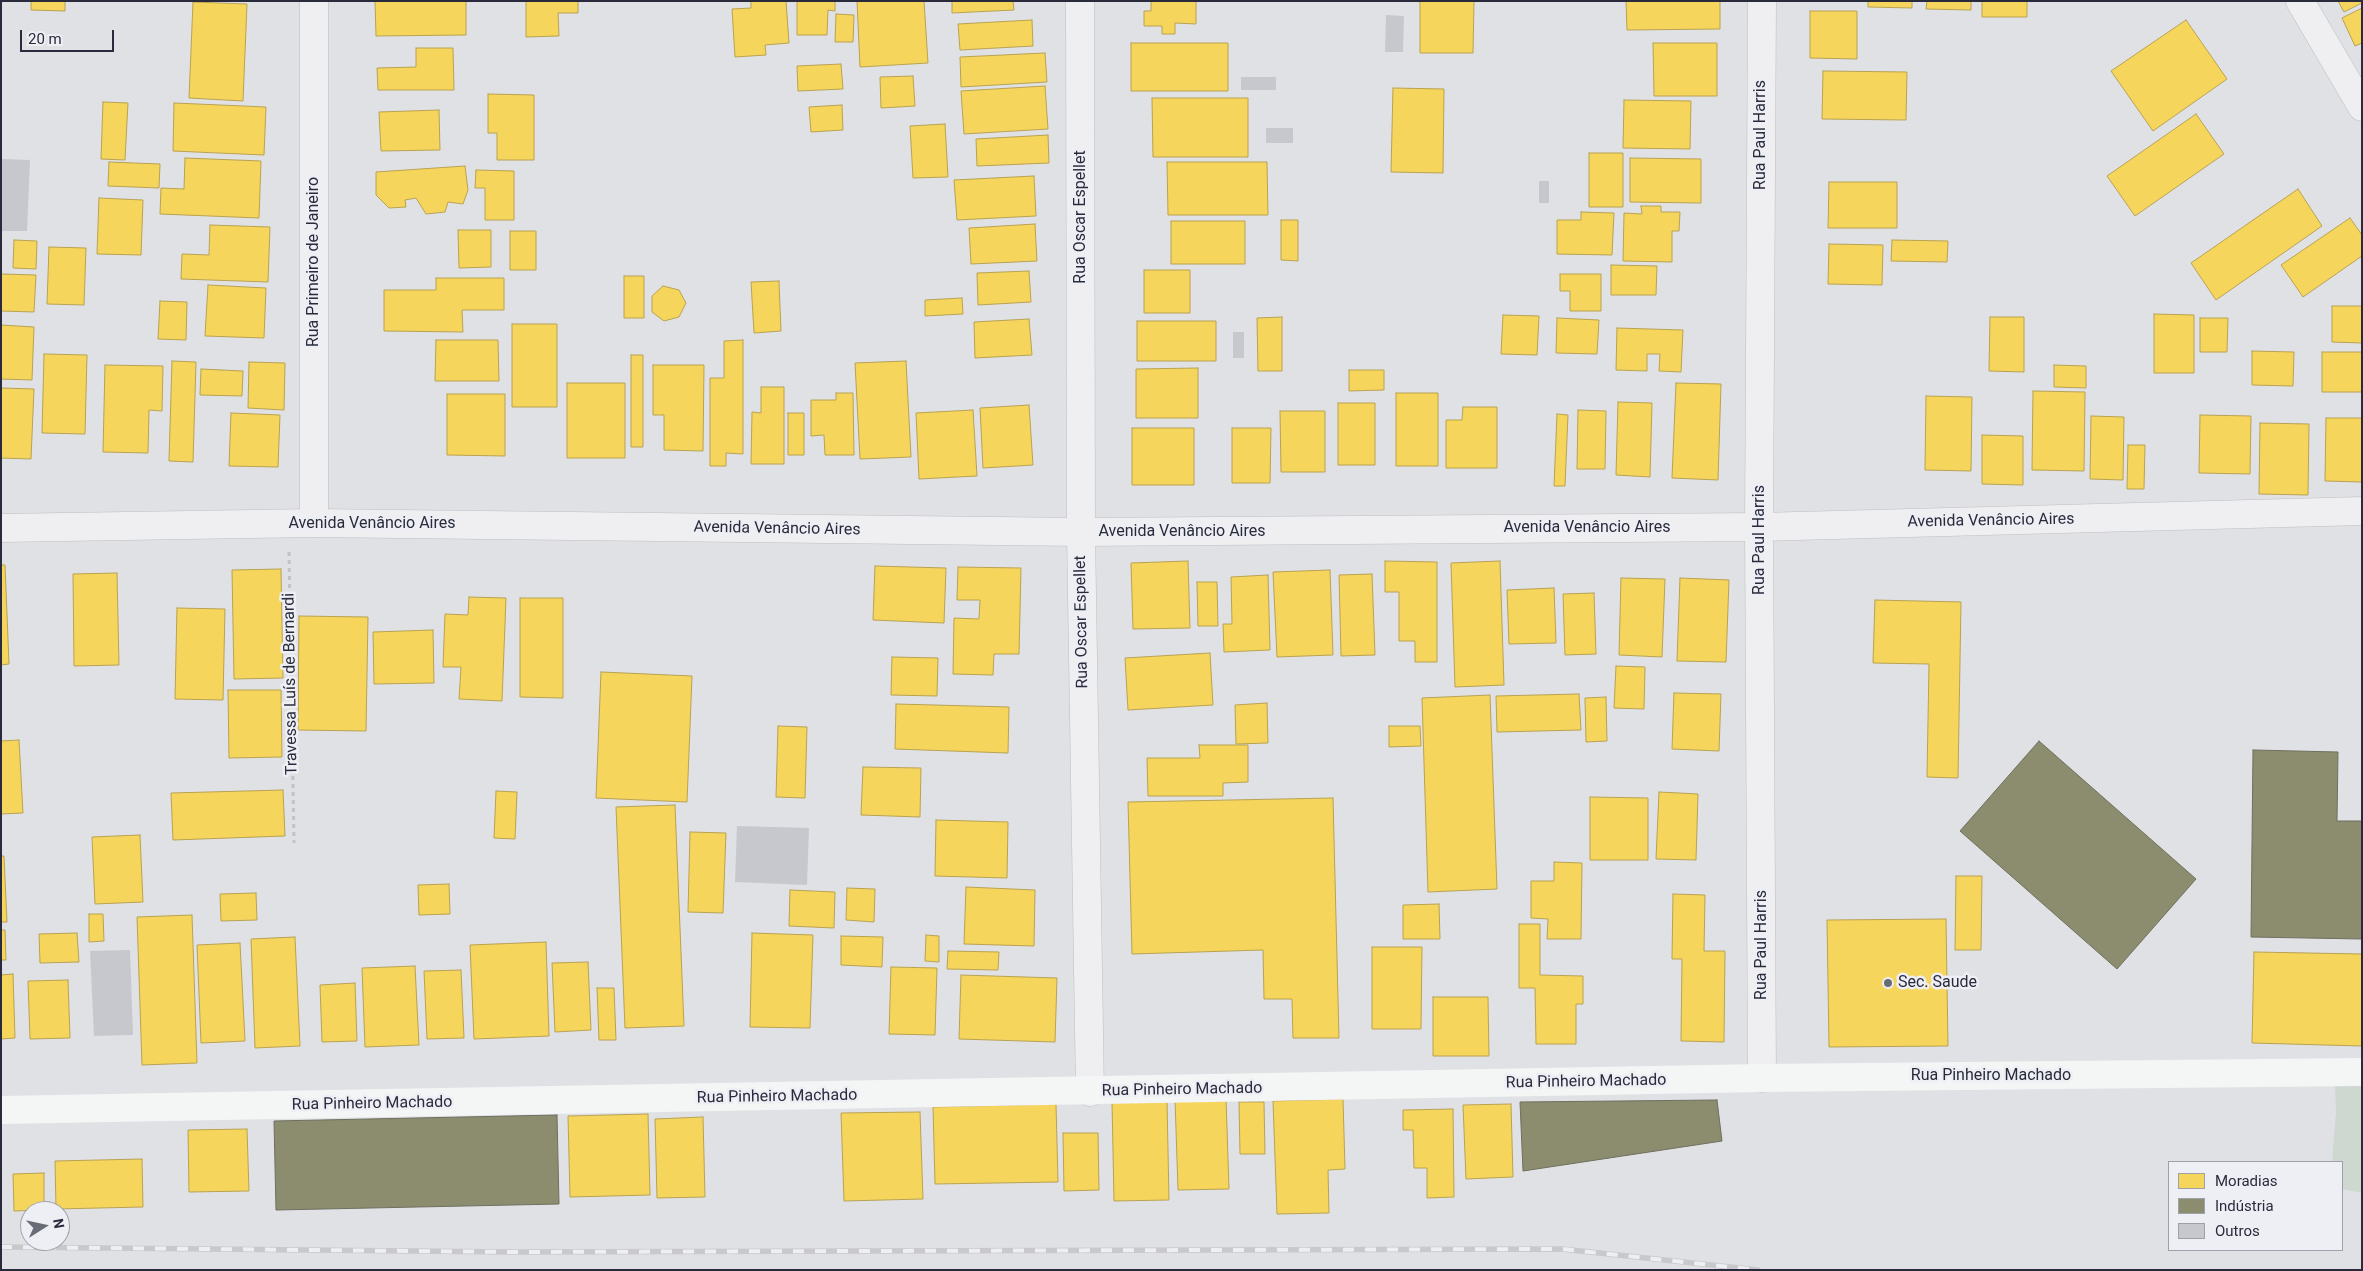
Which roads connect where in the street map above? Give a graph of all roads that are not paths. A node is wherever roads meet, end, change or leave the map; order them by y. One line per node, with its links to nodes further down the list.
1 (314, 1): 7 (street, Rua Primeiro de Janeiro)
2 (1080, 1): 10 (street, Rua Oscar Espellet)
3 (1762, 1): 8 (street, Rua Paul Harris)
4 (2300, 1): 5 (street)
5 (2362, 107)
6 (2362, 511): 8 (street, Avenida Venâncio Aires)
7 (301, 524): 9 (street, Avenida Venâncio Aires); 10 (street, Avenida Venâncio Aires)
8 (1760, 527): 10 (street, Avenida Venâncio Aires); 12 (street, Rua Paul Harris)
9 (1, 528)
10 (1081, 532): 13 (street, Rua Oscar Espellet)
11 (2362, 1072): 12 (main road, Rua Pinheiro Machado)
12 (1762, 1078): 13 (main road, Rua Pinheiro Machado)
13 (1090, 1092): 14 (main road, Rua Pinheiro Machado)
14 (1, 1110)

